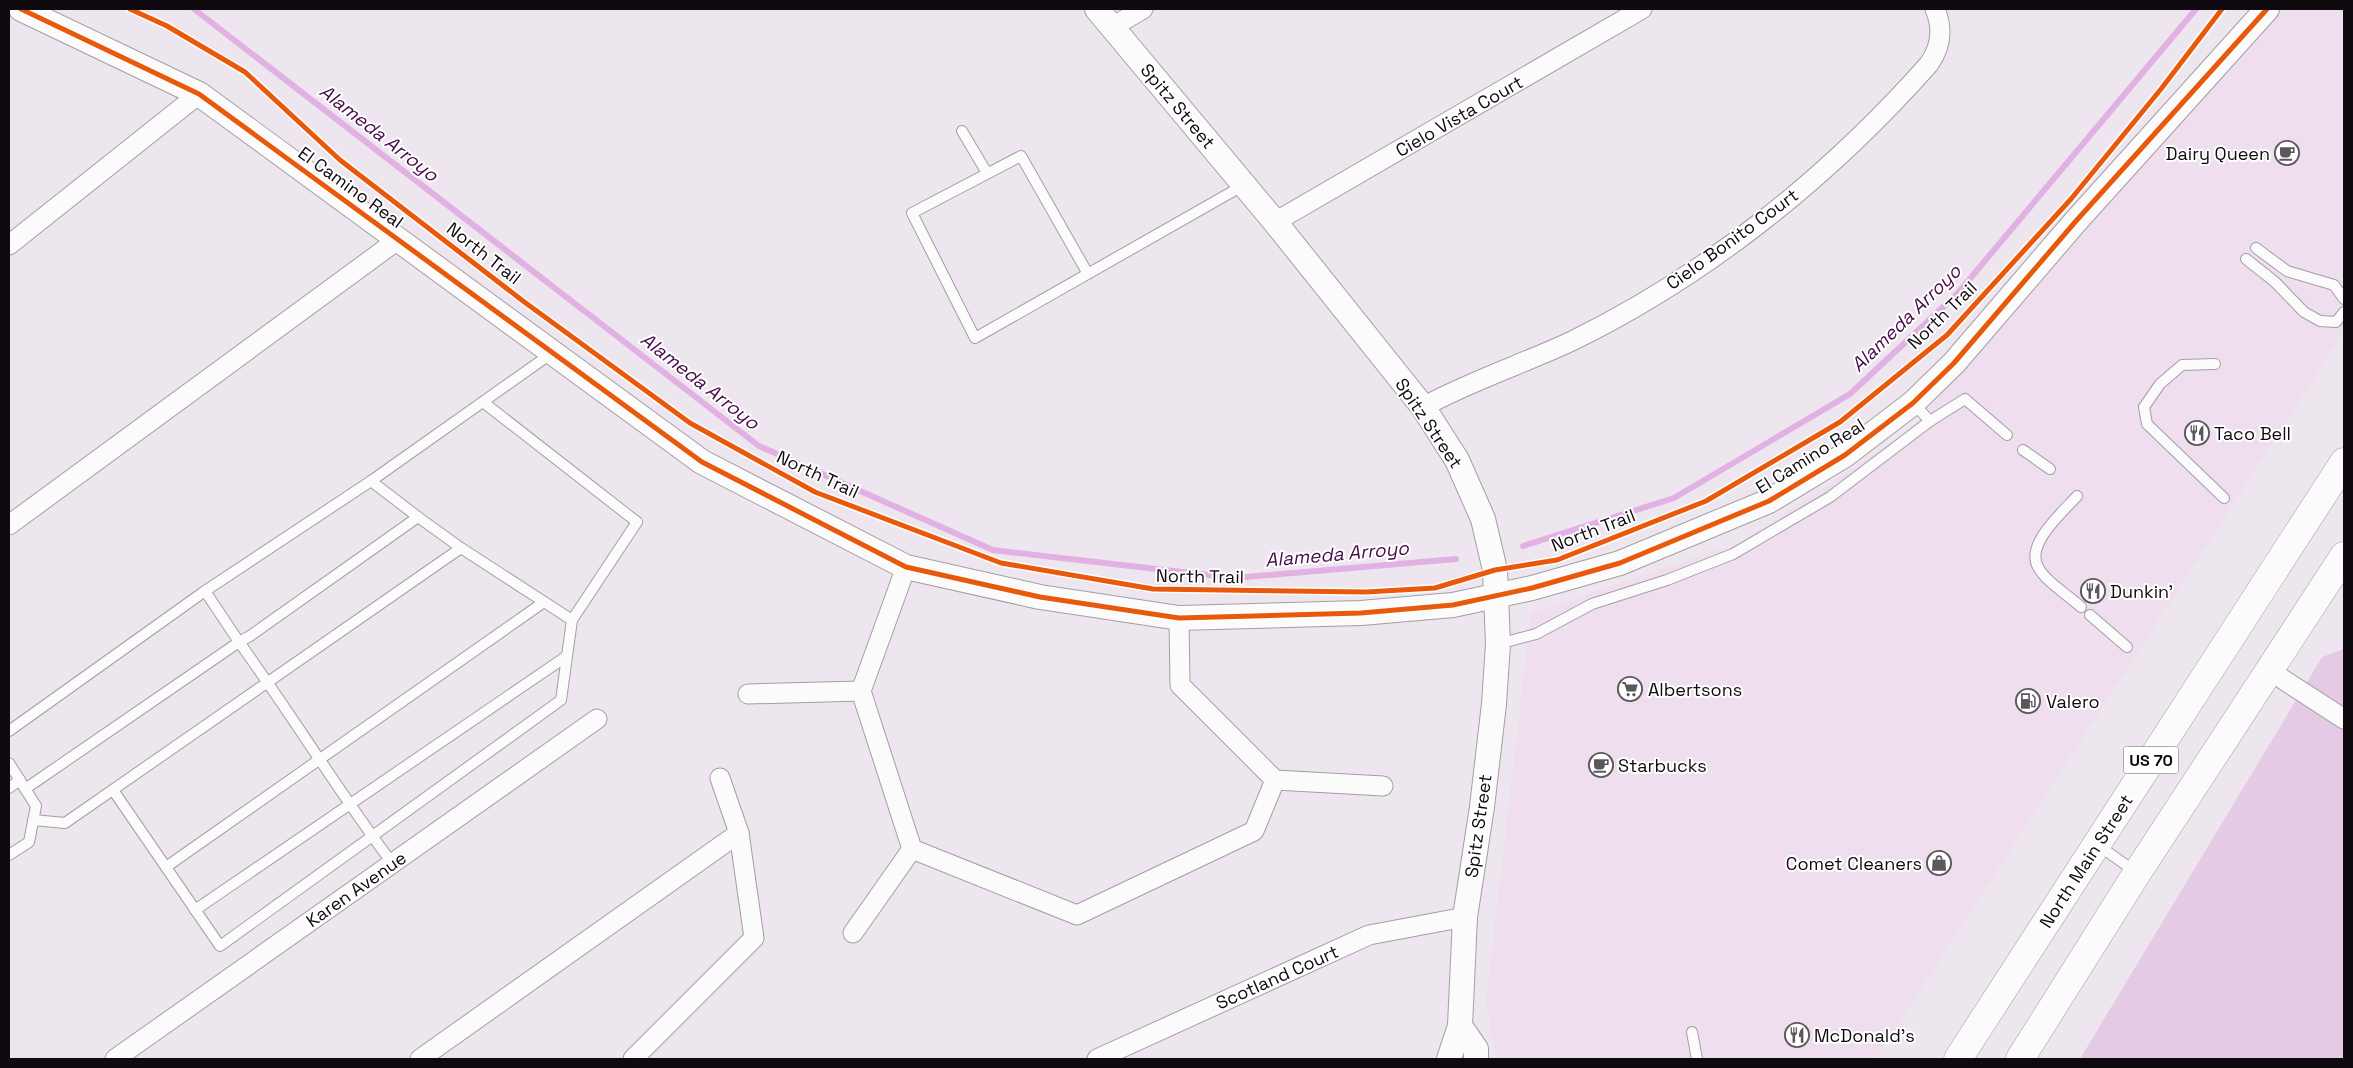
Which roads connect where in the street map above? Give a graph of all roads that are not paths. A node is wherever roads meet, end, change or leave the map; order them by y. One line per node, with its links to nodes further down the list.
1 (20, 9): 7 (street, El Camino Real)
2 (1143, 9): 6 (street)
3 (1642, 9): 11 (street, Cielo Vista Court)
4 (1935, 9): 23 (street, Cielo Bonito Court)
5 (2267, 9): 22 (street, El Camino Real)
6 (1105, 18): 10 (street, Spitz Street)
7 (199, 94): 12 (street, El Camino Real); 13 (street)
8 (962, 130): 9 (lane)
9 (986, 174): 16 (lane); 16 (lane)
10 (1244, 185): 11 (street, Spitz Street); 16 (lane)
11 (1275, 222): 23 (street, Spitz Street)
12 (399, 239): 19 (street, El Camino Real); 33 (street)
13 (9, 245)
14 (2256, 248): 17 (lane)
15 (2246, 259): 18 (lane)
16 (1088, 274)
17 (2344, 299)
18 (2344, 312)
19 (553, 352): 21 (lane); 36 (street, El Camino Real)
20 (2215, 364): 31 (lane)
21 (483, 402): 29 (lane); 43 (lane)
22 (1913, 403): 24 (lane); 38 (street, El Camino Real)
23 (1423, 407): 38 (street, Spitz Street)
24 (1930, 421): 25 (lane); 45 (lane)
25 (2007, 434)
26 (2023, 450): 28 (lane)
27 (2344, 462): 67 (main road, North Main Street / US 70)
28 (2050, 469)
29 (371, 481): 32 (lane); 37 (lane)
30 (2077, 496): 40 (lane)
31 (2224, 498)
32 (418, 517): 34 (lane); 44 (lane)
33 (9, 525)
34 (461, 548): 39 (lane); 49 (lane)
35 (2344, 556): 48 (main road, US 70)
36 (906, 567): 42 (street, El Camino Real); 50 (street)
37 (205, 592): 44 (lane); 54 (lane)
38 (1496, 596): 42 (street, El Camino Real); 45 (street, Spitz Street)
39 (544, 602): 43 (lane); 55 (lane)
40 (2081, 607)
41 (2090, 615): 46 (lane)
42 (1179, 618): 58 (street)
43 (572, 620): 47 (lane)
44 (239, 642): 49 (lane); 59 (lane)
45 (1498, 644): 74 (street, Spitz Street)
46 (2127, 647)
47 (567, 656): 63 (lane); 66 (lane)
48 (2270, 671): 53 (street); 72 (main road, US 70)
49 (268, 682): 55 (lane); 62 (lane)
50 (861, 690): 51 (street); 68 (street)
51 (748, 694)
52 (597, 719): 70 (street, Karen Avenue)
53 (2344, 719)
54 (9, 731)
55 (320, 760): 63 (lane); 71 (lane)
56 (9, 763): 59 (lane)
57 (720, 778): 65 (street)
58 (1275, 780): 60 (street); 68 (street)
59 (22, 785): 61 (lane); 64 (lane)
60 (1383, 786)
61 (9, 788)
62 (112, 790): 64 (lane); 71 (lane)
63 (348, 804): 66 (lane); 73 (lane)
64 (33, 820): 69 (lane)
65 (739, 833): 79 (street); 80 (street)
66 (372, 836): 70 (lane); 73 (lane)
67 (2097, 844): 72 (lane); 85 (main road, North Main Street / US 70)
68 (912, 849): 75 (street)
69 (9, 855)
70 (392, 863): 78 (street, Karen Avenue)
71 (166, 867): 73 (lane)
72 (2137, 874): 86 (main road, US 70)
73 (195, 910)
74 (1465, 917): 76 (street, Spitz Street); 81 (street, Scotland Court)
75 (853, 933)
76 (1460, 1026): 82 (street, Spitz Street); 83 (street)
77 (1692, 1032): 84 (lane)
78 (115, 1059)
79 (420, 1059)
80 (633, 1059)
81 (1097, 1059)
82 (1449, 1059)
83 (1476, 1059)
84 (1697, 1059)
85 (1958, 1059)
86 (2020, 1059)

